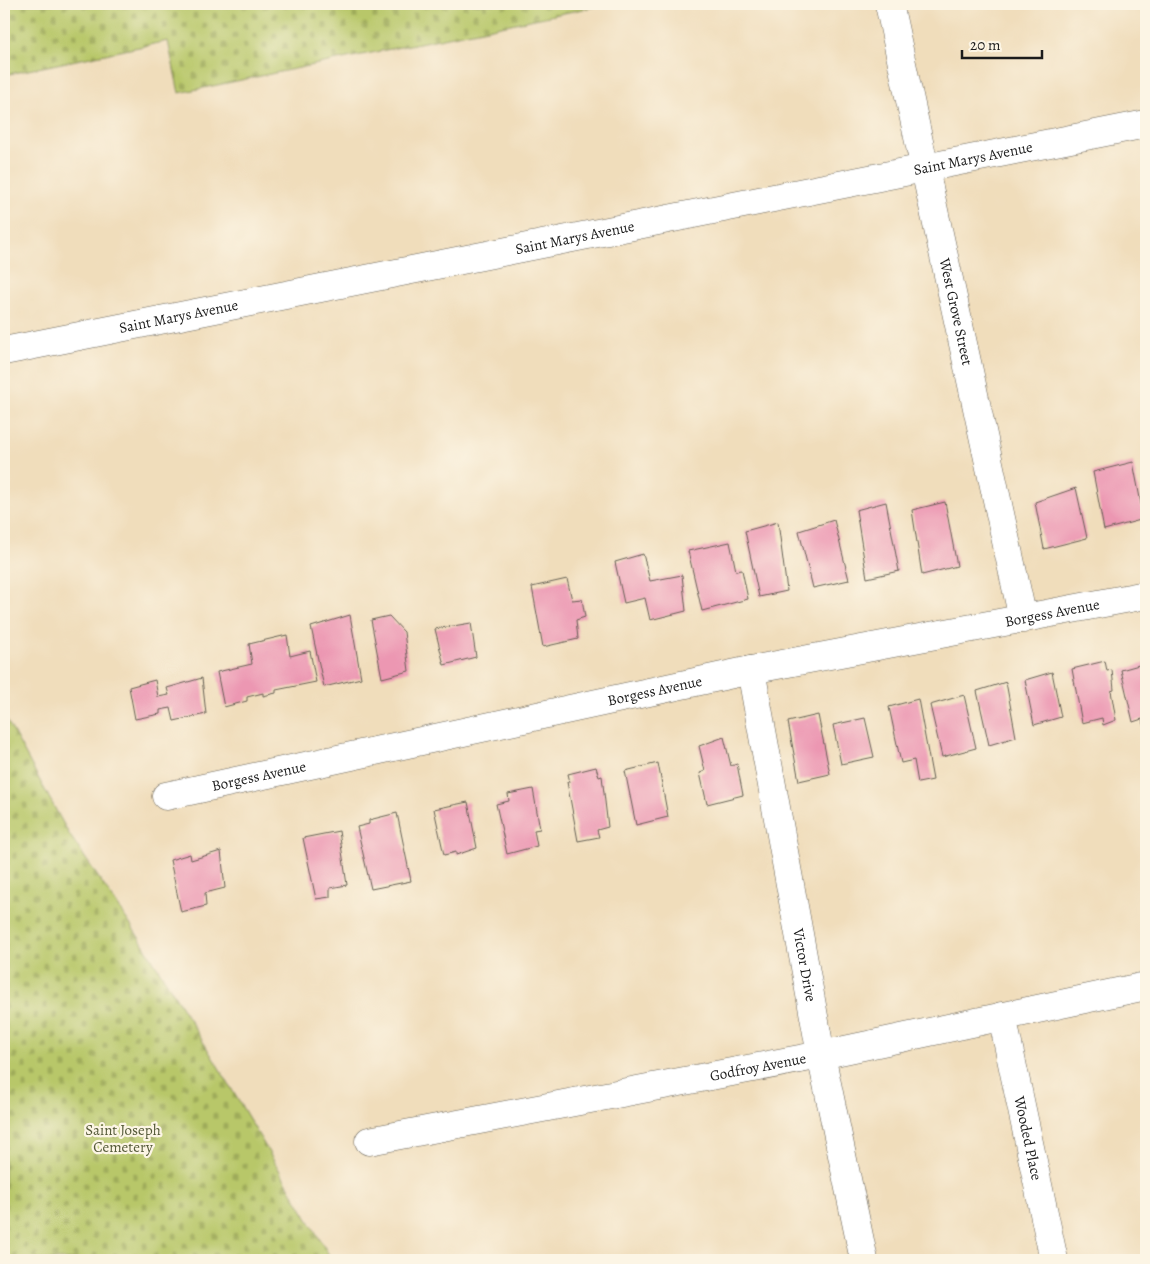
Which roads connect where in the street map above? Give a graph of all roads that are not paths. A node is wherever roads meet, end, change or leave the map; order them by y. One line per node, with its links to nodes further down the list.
1 (889, 4): 3 (street, West Grove Street)
2 (1146, 124): 3 (street, Saint Marys Avenue)
3 (924, 169): 4 (street, Saint Marys Avenue); 6 (street, West Grove Street)
4 (4, 351)
5 (1146, 594): 6 (street, Borgess Avenue)
6 (1023, 619): 7 (street, Borgess Avenue)
7 (751, 670): 8 (street, Borgess Avenue); 11 (street, Victor Drive)
8 (166, 796)
9 (1146, 986): 10 (street, Godfroy Avenue)
10 (1002, 1016): 11 (street, Godfroy Avenue); 14 (street, Wooded Place)
11 (821, 1055): 12 (street, Godfroy Avenue); 13 (street, Victor Drive)
12 (369, 1141)
13 (864, 1260)
14 (1054, 1260)

